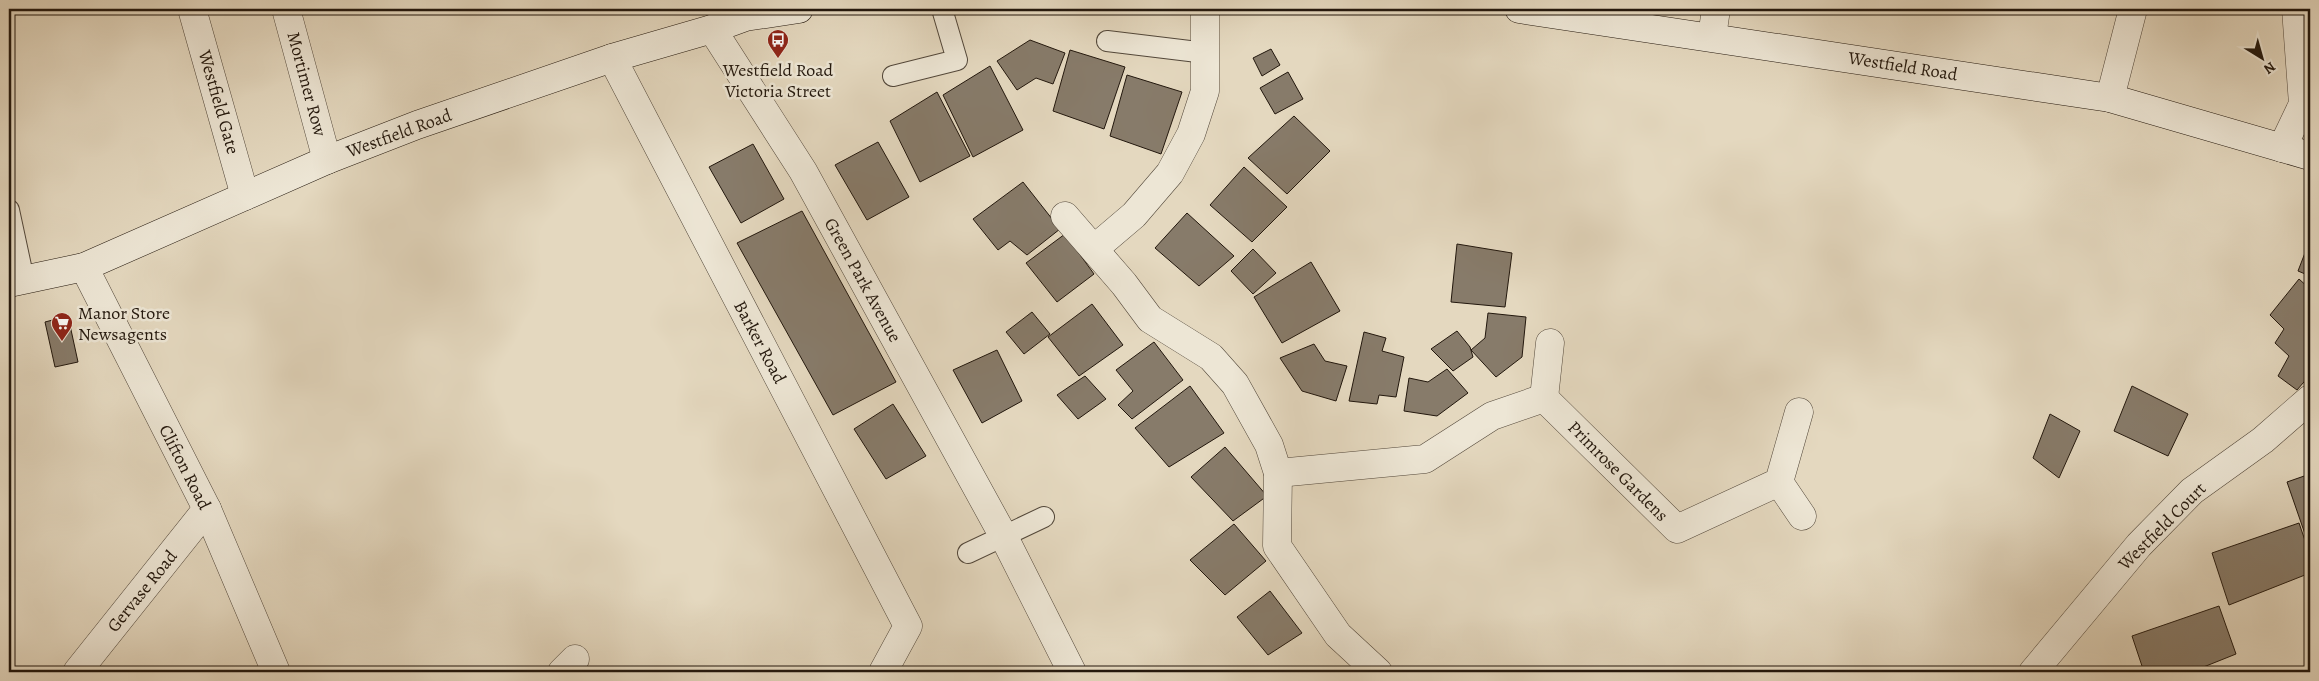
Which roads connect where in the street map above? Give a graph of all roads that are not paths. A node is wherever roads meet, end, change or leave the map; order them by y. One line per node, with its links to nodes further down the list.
1 (192, 9): 21 (street, Westfield Gate)
2 (286, 9): 20 (street, Mortimer Row)
3 (799, 9): 10 (street, Westfield Road)
4 (942, 9): 16 (lane)
5 (1205, 9): 14 (street)
6 (1519, 9): 12 (street, Westfield Road)
7 (1716, 9): 12 (street)
8 (2133, 9): 17 (street)
9 (2296, 9): 18 (street)
10 (744, 13): 11 (street, Westfield Road)
11 (712, 29): 15 (street, Westfield Road); 36 (street, Green Park Avenue)
12 (1712, 37): 17 (street, Westfield Road)
13 (1107, 41): 14 (lane)
14 (1206, 53): 24 (street)
15 (612, 58): 20 (street, Westfield Road); 40 (street, Barker Road)
16 (893, 76)
17 (2110, 98): 18 (street, Westfield Road)
18 (2282, 148): 19 (street, Westfield Road)
19 (2310, 156)
20 (327, 160): 21 (street, Westfield Road)
21 (245, 196): 25 (street, Westfield Road)
22 (9, 210): 26 (lane)
23 (1065, 216): 24 (street)
24 (1094, 249): 31 (street)
25 (84, 267): 26 (street, Westfield Road); 33 (street, Clifton Road)
26 (16, 282)
27 (1550, 343): 28 (street)
28 (1544, 398): 31 (street); 32 (street, Primrose Gardens)
29 (2310, 399): 43 (street, Westfield Court)
30 (1799, 412): 32 (street)
31 (1278, 473): 42 (street)
32 (1779, 482): 34 (street)
33 (206, 510): 38 (street, Gervase Road); 39 (street, Clifton Road)
34 (1802, 516)
35 (1044, 517): 36 (lane)
36 (1004, 537): 37 (lane); 41 (street, Green Park Avenue)
37 (968, 553)
38 (77, 672)
39 (276, 672)
40 (884, 672)
41 (1072, 672)
42 (1378, 672)
43 (2033, 672)

